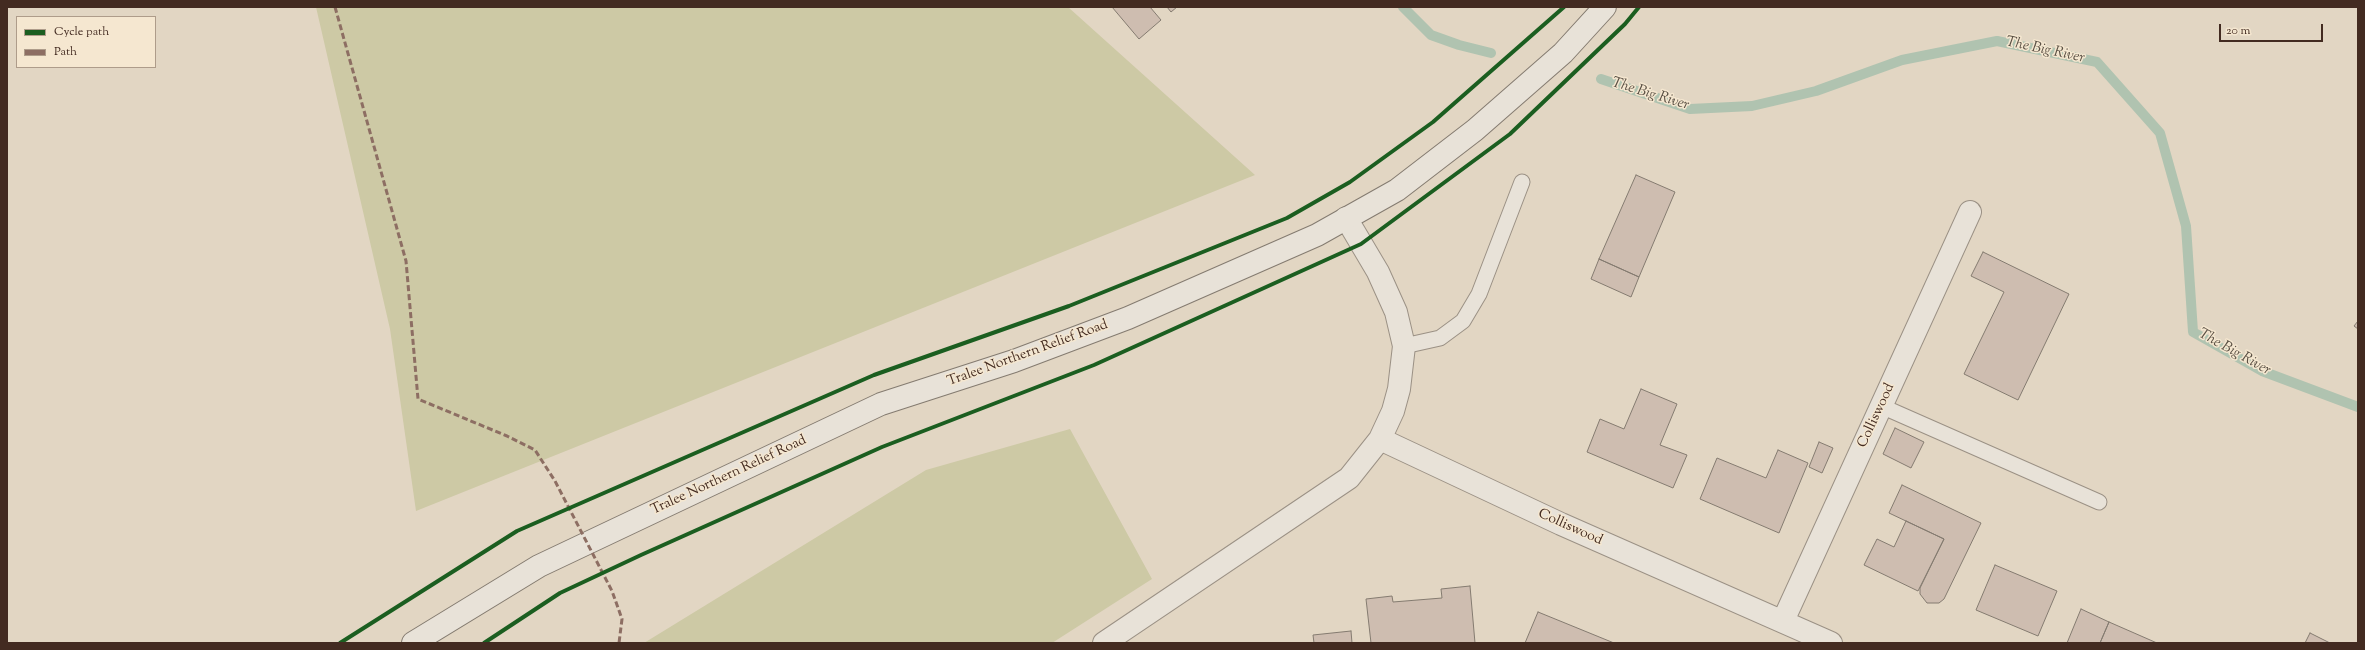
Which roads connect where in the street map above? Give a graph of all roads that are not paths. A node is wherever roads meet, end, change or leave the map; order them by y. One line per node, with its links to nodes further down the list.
1 (1605, 7): 4 (street, Tralee Northern Relief Road)
2 (1522, 182): 5 (lane)
3 (1970, 212): 6 (street, Colliswood)
4 (1346, 218): 5 (street); 10 (street, Tralee Northern Relief Road)
5 (1404, 346): 7 (street)
6 (1881, 406): 8 (lane); 9 (street, Colliswood)
7 (1380, 439): 9 (street, Colliswood); 11 (street)
8 (2099, 502)
9 (1784, 621): 12 (street, Colliswood)
10 (413, 643)
11 (1104, 643)
12 (1831, 643)

